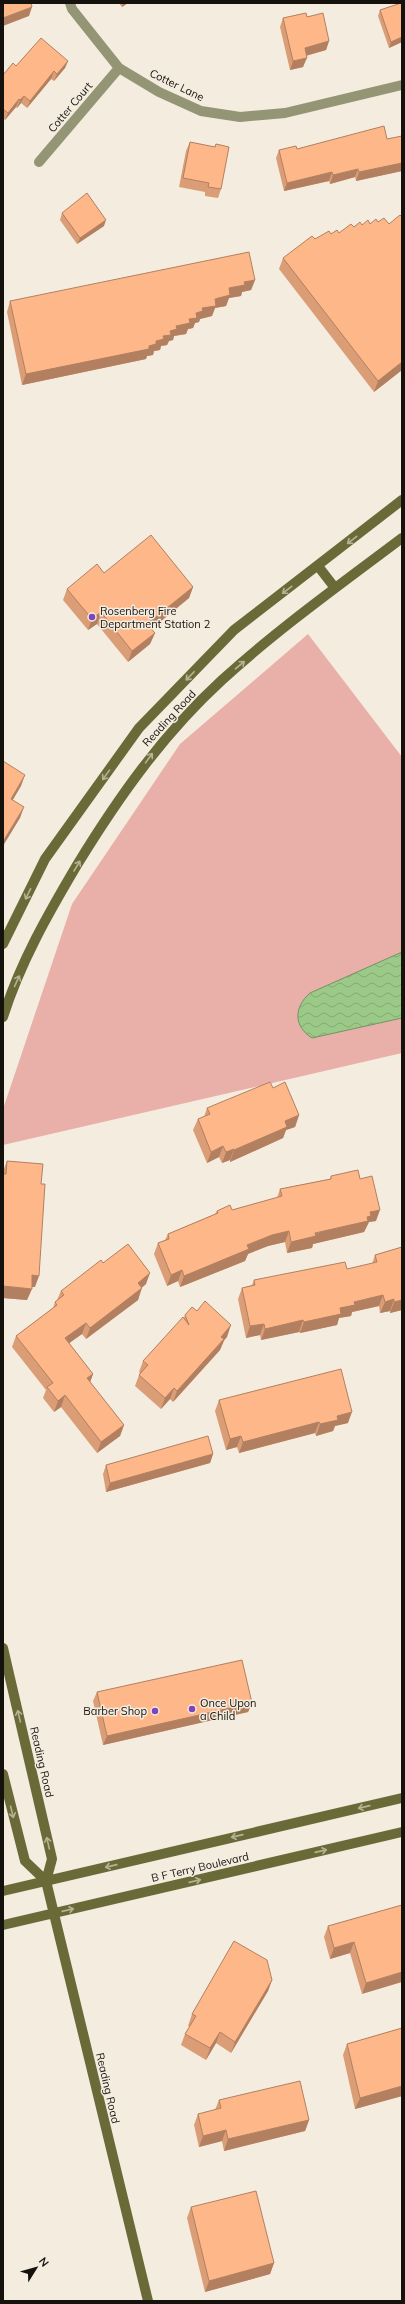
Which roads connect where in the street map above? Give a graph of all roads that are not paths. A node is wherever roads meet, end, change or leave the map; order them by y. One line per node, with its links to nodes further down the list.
1 (70, 3): 2 (street, Cotter Lane)
2 (119, 68): 3 (street, Cotter Lane); 4 (street, Cotter Court)
3 (402, 85)
4 (39, 162)
5 (402, 500): 7 (main road, Reading Road, one-way to 7)
6 (402, 538): 8 (main road, Reading Road)
7 (318, 566): 8 (main road); 9 (main road, Reading Road, one-way to 9)
8 (335, 588): 10 (main road, Reading Road, one-way to 8)
9 (3, 944)
10 (3, 1017)
11 (3, 1648): 15 (main road, Reading Road, one-way to 11)
12 (3, 1774): 15 (main road, one-way to 15)
13 (402, 1798): 15 (main road, B F Terry Boulevard, one-way to 15)
14 (402, 1832): 17 (main road, B F Terry Boulevard, one-way to 14)
15 (46, 1881): 16 (main road, B F Terry Boulevard); 17 (main road, Reading Road)
16 (3, 1891)
17 (54, 1913): 18 (main road, B F Terry Boulevard); 19 (main road, Reading Road)
18 (3, 1925)
19 (148, 2301)

